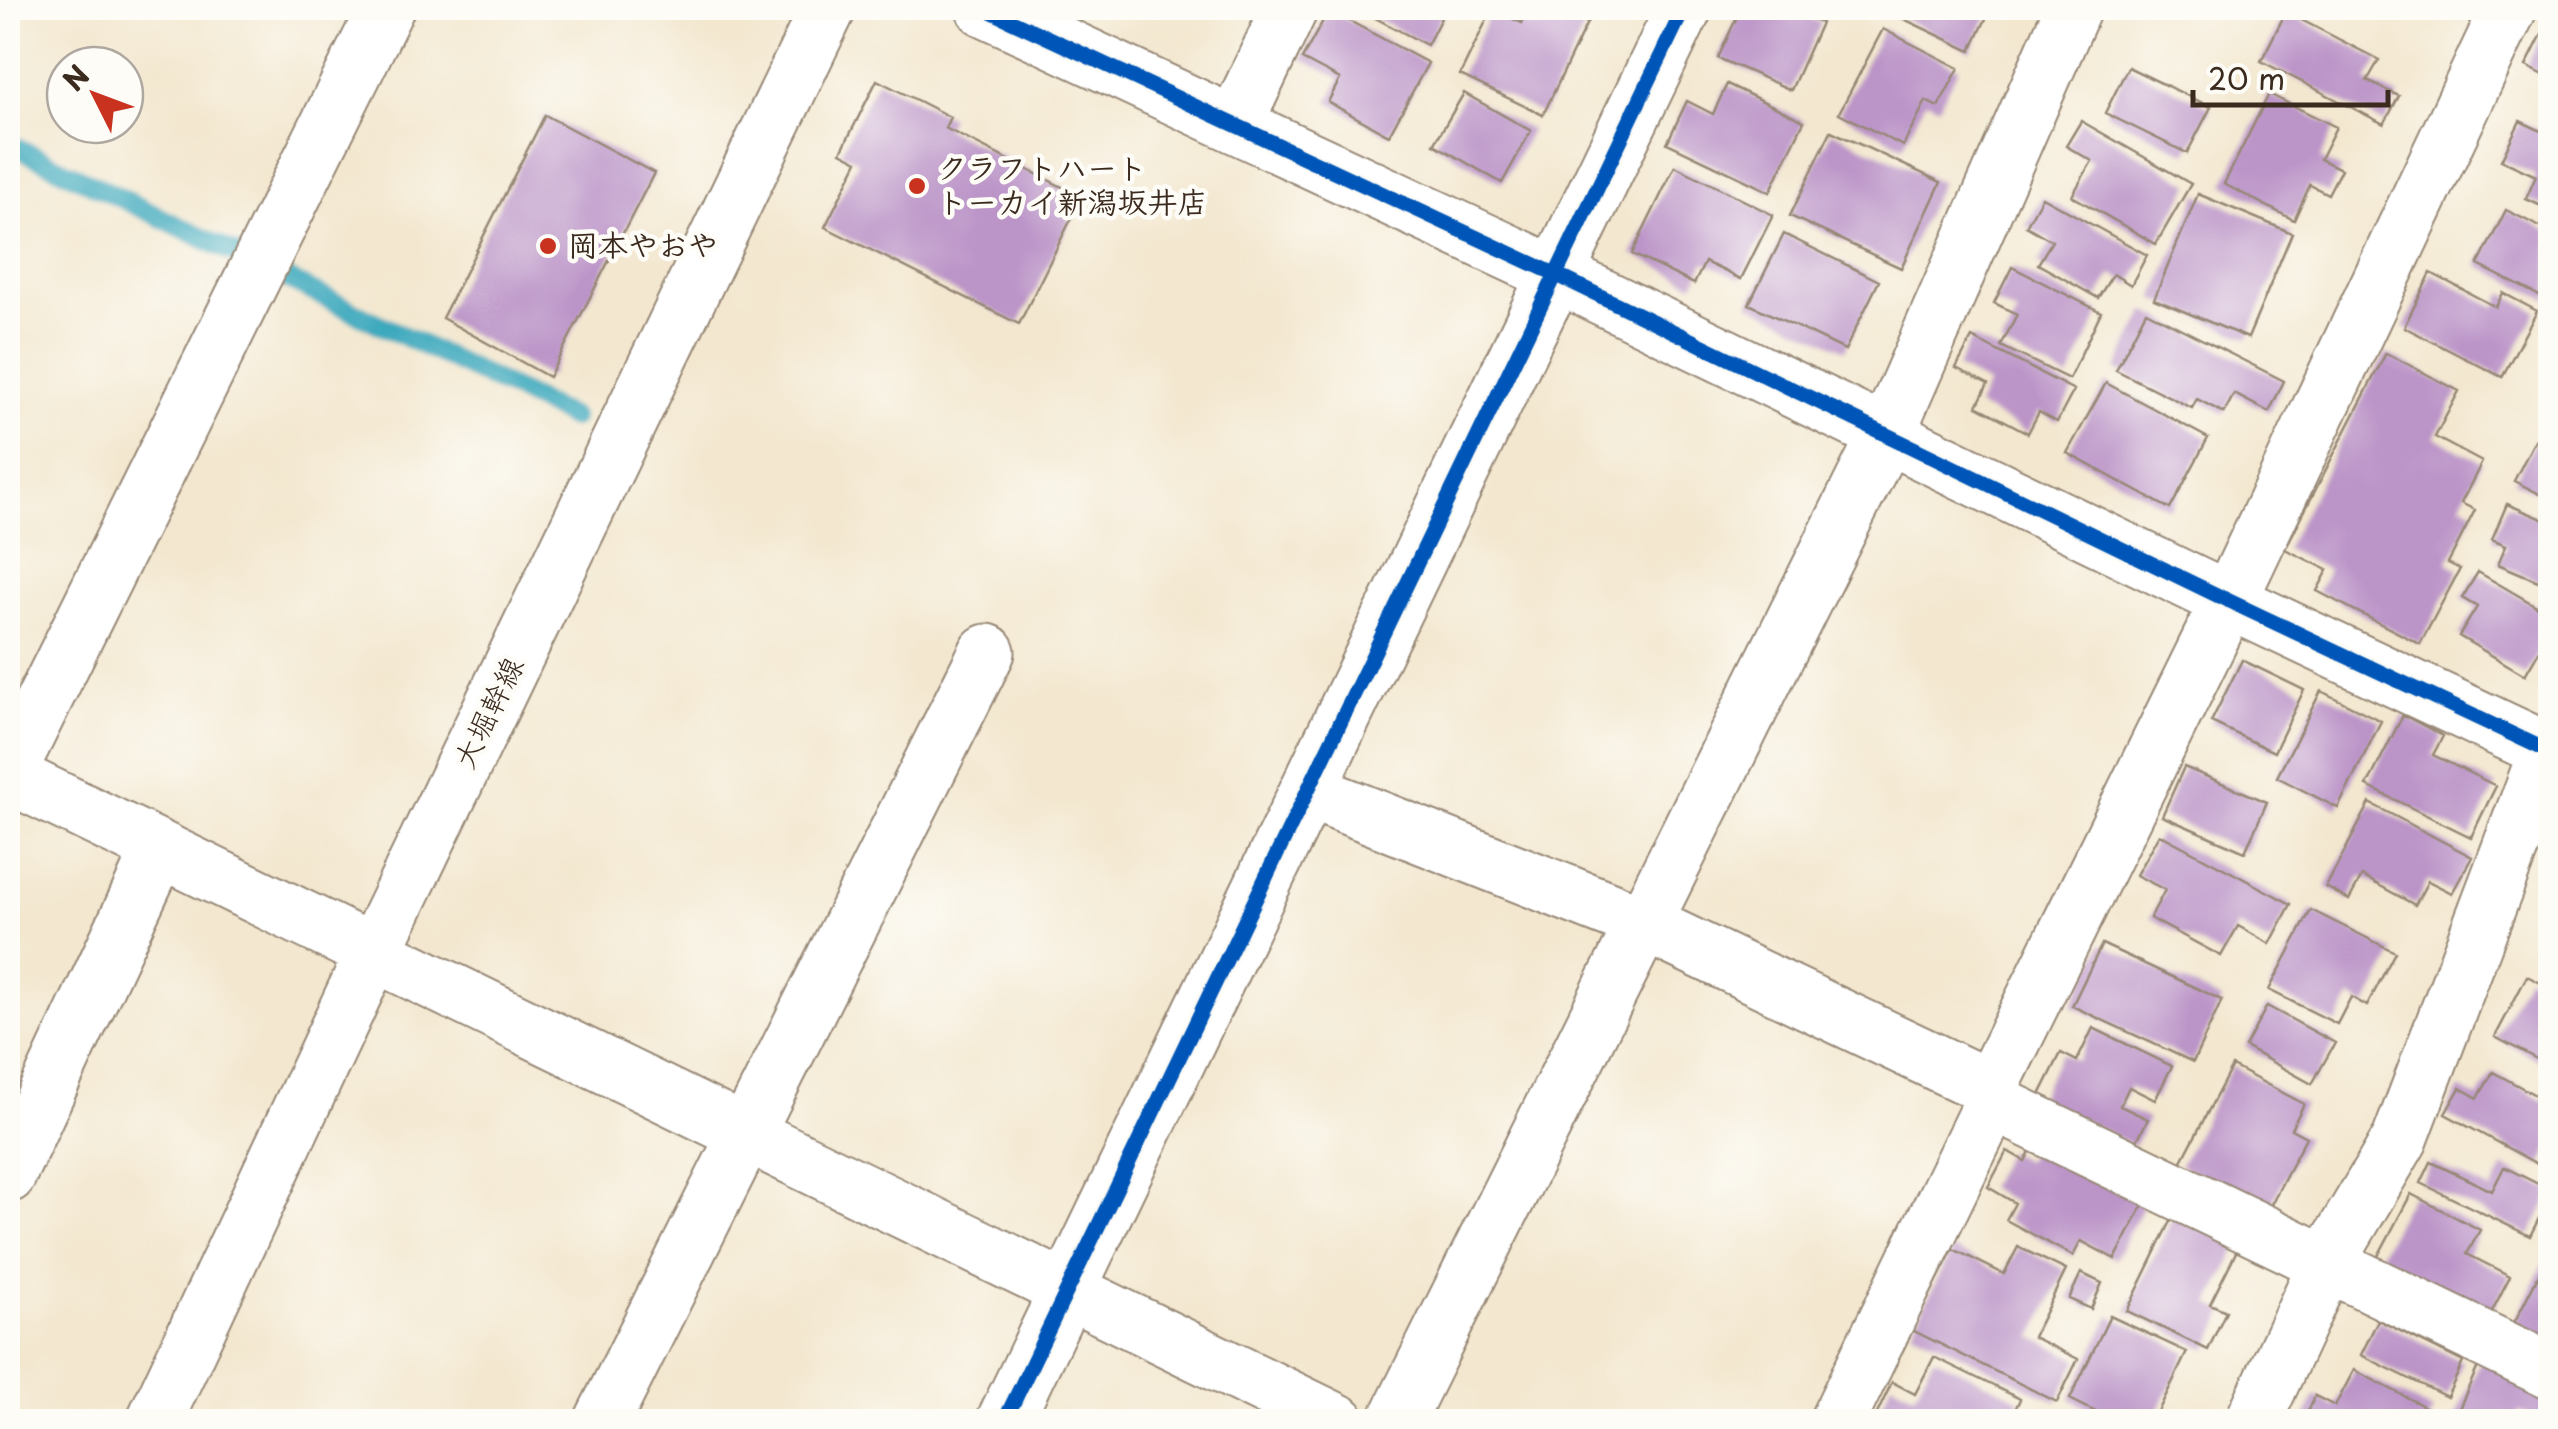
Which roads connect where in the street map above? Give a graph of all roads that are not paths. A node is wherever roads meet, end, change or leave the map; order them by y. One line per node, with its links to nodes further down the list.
1 (386, 8): 14 (street)
2 (828, 8): 18 (street, 大堀幹線)
3 (984, 8): 8 (street)
4 (1290, 8): 8 (street)
5 (1684, 8): 9 (street)
6 (2073, 8): 10 (street)
7 (2509, 8): 11 (street)
8 (1236, 124): 9 (street)
9 (1557, 275): 10 (street); 15 (street)
10 (1886, 435): 11 (street); 17 (street)
11 (2229, 601): 13 (street); 19 (street)
12 (987, 652): 20 (street)
13 (2549, 748): 22 (street)
14 (8, 774): 16 (street)
15 (1308, 791): 17 (street); 23 (street)
16 (160, 849): 18 (street); 21 (street)
17 (1643, 923): 19 (street); 29 (street)
18 (374, 953): 20 (street); 25 (street, 大堀幹線)
19 (1991, 1095): 22 (street); 30 (street)
20 (746, 1134): 23 (street); 26 (street)
21 (8, 1176)
22 (2326, 1264): 24 (street); 31 (street)
23 (1068, 1290): 27 (street); 28 (street)
24 (2550, 1371)
25 (154, 1422)
26 (602, 1422)
27 (1004, 1422)
28 (1338, 1422)
29 (1396, 1422)
30 (1838, 1422)
31 (2253, 1422)

